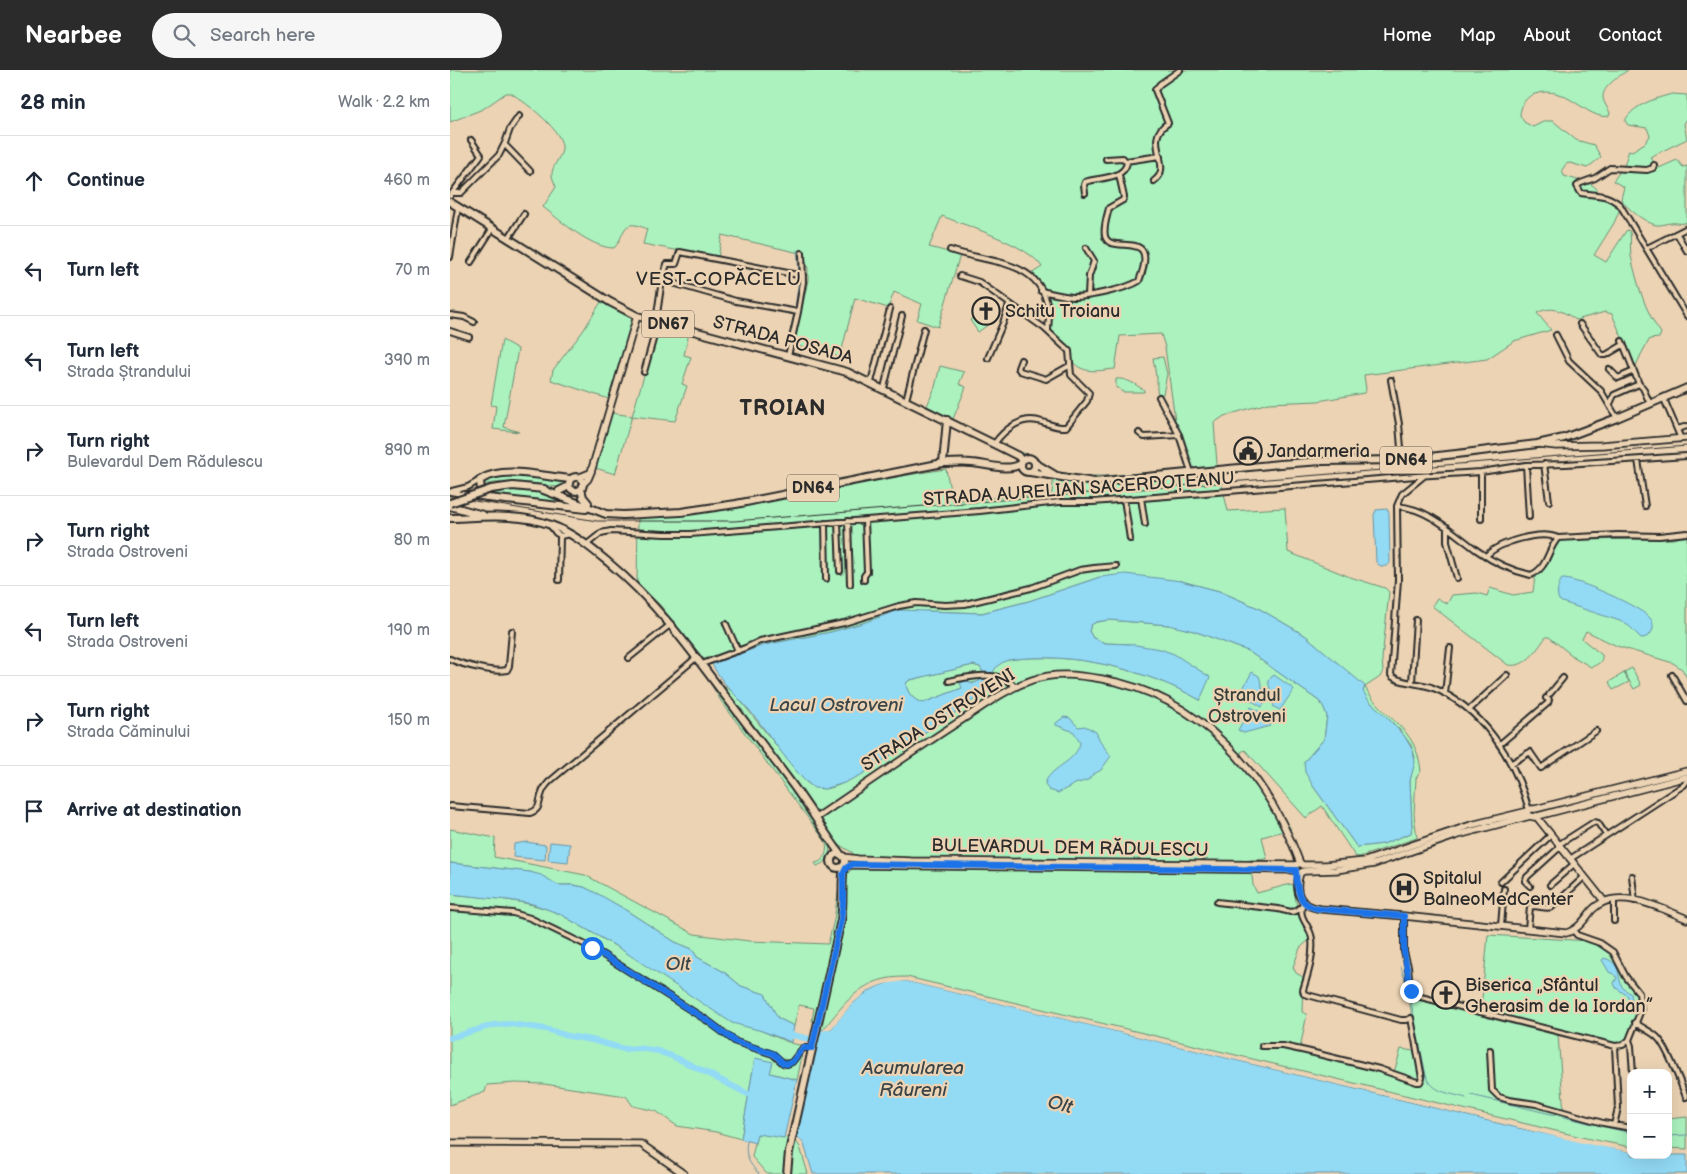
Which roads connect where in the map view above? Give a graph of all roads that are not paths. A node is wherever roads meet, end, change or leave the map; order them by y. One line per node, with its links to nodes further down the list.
1 (1180, 70): 5 (street)
2 (519, 116): 4 (street)
3 (471, 140): 13 (street)
4 (504, 145): 9 (street); 13 (street)
5 (1160, 156): 7 (street); 11 (street)
6 (1106, 159): 7 (street)
7 (1126, 161): 10 (street)
8 (1654, 165): 22 (street)
9 (530, 171)
10 (1119, 175): 12 (street); 32 (street)
11 (1154, 181)
12 (1085, 193)
13 (451, 195)
14 (450, 202): 15 (main road, STRADA POSADA / DN67)
15 (458, 208): 18 (main road, STRADA POSADA / DN67); 26 (street)
16 (524, 214): 20 (street)
17 (1687, 228): 19 (street)
18 (492, 229): 20 (main road, STRADA POSADA / DN67); 27 (street)
19 (1676, 234): 22 (street); 24 (street)
20 (508, 239): 37 (main road, STRADA POSADA / DN67)
21 (1086, 248): 32 (street)
22 (1647, 248): 39 (street)
23 (950, 250): 31 (street)
24 (1687, 251)
25 (802, 252): 28 (street)
26 (450, 257)
27 (470, 262)
28 (803, 276): 30 (street); 35 (street)
29 (960, 276): 33 (street)
30 (662, 280): 35 (street); 41 (street)
31 (1041, 291): 32 (street); 45 (street)
32 (1088, 295)
33 (1010, 305): 45 (street); 49 (street)
34 (890, 309): 56 (street, STRADA POSADA)
35 (798, 312): 48 (street)
36 (450, 315): 40 (street)
37 (637, 316): 41 (main road, STRADA POSADA / DN67); 83 (street)
38 (902, 316): 58 (street)
39 (1687, 316)
40 (474, 322)
41 (657, 322): 48 (main road, STRADA POSADA / DN67); 54 (street)
42 (1580, 324): 53 (street)
43 (924, 329): 62 (street)
44 (450, 331): 47 (street)
45 (1048, 331): 51 (street)
46 (1556, 335): 63 (street)
47 (469, 337)
48 (788, 356): 56 (main road, STRADA POSADA / DN67)
49 (988, 358)
50 (1020, 360): 51 (street)
51 (1070, 366): 73 (street)
52 (1609, 369): 53 (street)
53 (1634, 371): 57 (street)
54 (644, 372)
55 (1391, 380): 75 (street)
56 (871, 382): 58 (main road, STRADA POSADA / DN67)
57 (1639, 384): 63 (street); 64 (street)
58 (884, 388): 62 (main road, STRADA POSADA / DN67)
59 (1687, 388): 61 (main road, DN64)
60 (1159, 397): 70 (street)
61 (1664, 399): 64 (main road, DN64); 68 (street)
62 (906, 400): 66 (main road, STRADA POSADA / DN67)
63 (1610, 404): 65 (street)
64 (1650, 404): 65 (main road, DN64)
65 (1617, 418): 72 (main road, DN64)
66 (947, 420): 73 (main road, STRADA POSADA / DN67); 78 (main road)
67 (1687, 426): 68 (street)
68 (1678, 429): 71 (street)
69 (1139, 432): 70 (street)
70 (1180, 436): 85 (street)
71 (1684, 438): 72 (street)
72 (1537, 444): 75 (main road, DN64)
73 (997, 445): 77 (main road, STRADA POSADA / DN67)
74 (1687, 456): 76 (street, STRADA AURELIAN SACERDOȚEANU)
75 (1402, 460): 85 (main road, DN64)
76 (1638, 460): 80 (street, STRADA AURELIAN SACERDOȚEANU); 103 (street)
77 (1024, 461): 79 (main road, STRADA POSADA); 82 (main road, DN64); 84 (main road)
78 (943, 463): 82 (main road, DN64); 106 (main road, DN64)
79 (1035, 463): 84 (main road); 88 (main road, DN64)
80 (1544, 464): 81 (street, STRADA AURELIAN SACERDOȚEANU); 98 (street)
81 (1526, 465): 86 (street, STRADA AURELIAN SACERDOȚEANU); 108 (street)
82 (998, 467): 84 (main road, DN64)
83 (591, 472): 89 (street); 92 (street)
84 (1027, 472): 88 (main road, DN64)
85 (1191, 472): 88 (main road, DN64)
86 (1481, 472): 87 (street, STRADA AURELIAN SACERDOȚEANU); 110 (street)
87 (1424, 476): 96 (street, STRADA AURELIAN SACERDOȚEANU); 102 (street)
88 (1058, 477)
89 (580, 478): 91 (main road); 92 (main road)
90 (480, 480): 91 (main road); 93 (street); 95 (main road)
91 (570, 483): 92 (main road); 94 (main road)
92 (582, 487): 99 (main road)
93 (450, 492): 95 (street)
94 (560, 494): 99 (main road, DN64); 100 (main road, DN64, bridge); 101 (main road); 104 (main road, DN64)
95 (488, 498): 101 (main road)
96 (1141, 498): 97 (street, STRADA AURELIAN SACERDOȚEANU); 115 (street)
97 (1124, 499): 111 (street, STRADA AURELIAN SACERDOȚEANU); 122 (street)
98 (1549, 502)
99 (588, 503): 106 (main road, DN64)
100 (450, 506): 105 (main road); 107 (main road)
101 (558, 506): 104 (main road)
102 (1397, 506): 117 (street); 146 (street)
103 (1644, 506)
104 (593, 510): 106 (main road, DN64)
105 (450, 513)
106 (634, 513)
107 (489, 516): 109 (main road); 116 (main road)
108 (1529, 516)
109 (450, 518)
110 (1481, 519)
111 (866, 520): 112 (street, STRADA AURELIAN SACERDOȚEANU); 130 (street)
112 (848, 521): 113 (street, STRADA AURELIAN SACERDOȚEANU); 131 (street)
113 (838, 522): 114 (street, STRADA AURELIAN SACERDOȚEANU); 126 (street)
114 (825, 523): 123 (street, STRADA AURELIAN SACERDOȚEANU); 128 (street)
115 (1145, 524)
116 (550, 525): 119 (main road); 120 (street)
117 (1447, 527): 124 (street); 127 (street)
118 (1687, 533): 121 (street)
119 (570, 534): 120 (street); 123 (main road)
120 (561, 536): 129 (street)
121 (1558, 538): 124 (street); 124 (street)
122 (1130, 539)
123 (586, 545): 133 (main road)
124 (1486, 556)
125 (1116, 566): 137 (street)
126 (840, 571)
127 (1457, 578)
128 (826, 579)
129 (559, 580)
130 (864, 580)
131 (850, 584)
132 (1416, 620): 146 (street)
133 (671, 624): 138 (main road); 139 (street)
134 (726, 624): 137 (street)
135 (512, 631): 140 (street)
136 (1450, 648): 148 (street)
137 (738, 651): 141 (street)
138 (697, 657): 141 (main road); 157 (street)
139 (629, 658)
140 (450, 659)
141 (702, 664): 160 (main road)
142 (1507, 675): 150 (street)
143 (1672, 675): 149 (street)
144 (1564, 678): 152 (street)
145 (949, 681): 147 (street)
146 (1412, 682): 148 (street)
147 (1015, 687): 160 (street, STRADA OSTROVENI); 173 (street, STRADA OSTROVENI)
148 (1445, 694): 150 (street)
149 (1687, 701)
150 (1469, 710): 152 (street)
151 (1596, 731): 153 (street)
152 (1500, 744): 153 (street)
153 (1512, 763): 158 (street)
154 (1687, 771): 158 (street, BULEVARDUL DEM RĂDULESCU)
155 (1687, 777): 159 (street, BULEVARDUL DEM RĂDULESCU)
156 (1687, 781): 163 (street)
157 (450, 806)
158 (1533, 812): 159 (street, BULEVARDUL DEM RĂDULESCU); 161 (street); 173 (street, BULEVARDUL DEM RĂDULESCU)
159 (1546, 813): 161 (street)
160 (816, 818): 164 (main road)
161 (1544, 828): 162 (street)
162 (1551, 835): 165 (street); 177 (street)
163 (1606, 836): 165 (street); 170 (street)
164 (830, 839): 166 (main road); 168 (main road)
165 (1559, 846): 170 (street); 179 (street)
166 (836, 848): 167 (main road); 169 (main road)
167 (842, 856): 168 (main road); 169 (street, BULEVARDUL DEM RĂDULESCU); 171 (main road)
168 (832, 858): 172 (main road)
169 (852, 861): 171 (street, BULEVARDUL DEM RĂDULESCU); 173 (street, BULEVARDUL DEM RĂDULESCU); 175 (street)
170 (1572, 861): 176 (street); 178 (street)
171 (844, 865): 172 (main road); 175 (main road)
172 (836, 867): 175 (main road)
173 (1299, 868): 185 (street, STRADA OSTROVENI)
174 (1632, 876): 183 (street)
175 (842, 877): 197 (main road)
176 (1584, 877): 182 (street); 191 (street)
177 (1500, 882)
178 (1550, 885)
179 (1530, 886)
180 (1504, 889): 190 (street)
181 (1614, 899): 182 (street); 183 (street); 189 (street)
182 (1604, 901): 192 (street)
183 (1635, 901): 188 (street)
184 (1217, 902): 185 (street)
185 (1303, 902): 187 (street); 195 (street)
186 (450, 908): 197 (street)
187 (1404, 916): 190 (street); 196 (street)
188 (1687, 919)
189 (1614, 920)
190 (1501, 926): 191 (street)
191 (1528, 930): 192 (street)
192 (1573, 930): 193 (street)
193 (1635, 1022): 194 (street); 200 (street)
194 (1629, 1040): 196 (street); 199 (street)
195 (1262, 1046)
196 (1615, 1046): 201 (street)
197 (808, 1048): 205 (main road)
198 (1490, 1050): 201 (street)
199 (1632, 1069)
200 (1686, 1097)
201 (1614, 1125): 202 (street)
202 (1627, 1127)
203 (450, 1143): 204 (street)
204 (684, 1174)
205 (787, 1174)

